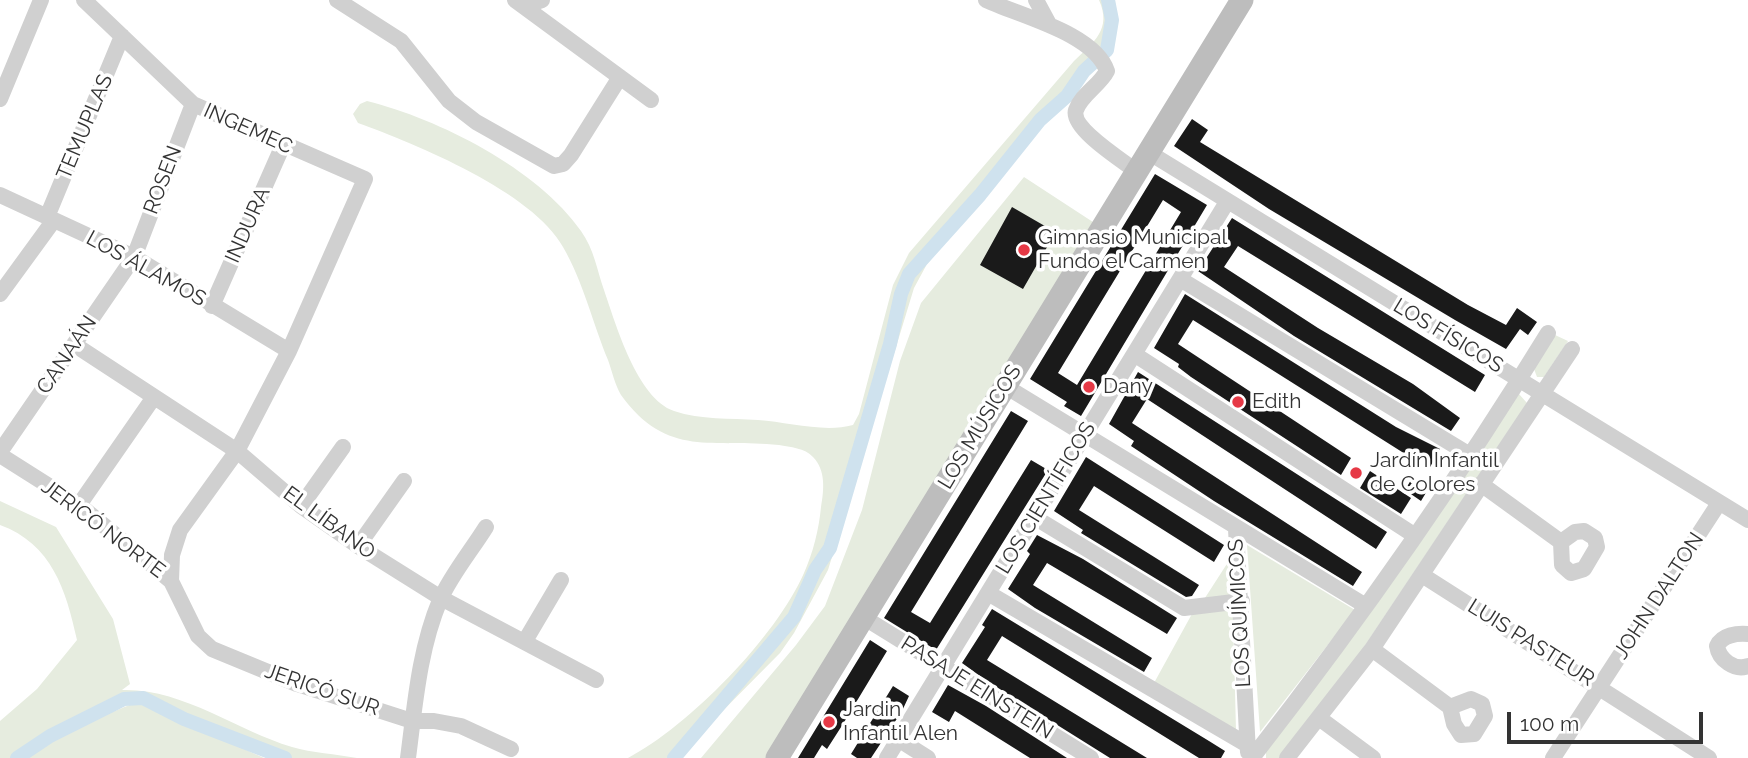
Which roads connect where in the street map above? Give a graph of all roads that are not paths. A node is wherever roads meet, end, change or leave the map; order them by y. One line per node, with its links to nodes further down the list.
1 (41, 0): 12 (street)
2 (84, 0): 10 (street, INGEMEC)
3 (337, 0): 11 (street)
4 (542, 0): 8 (street)
5 (986, 0): 9 (street)
6 (1036, 0): 9 (street)
7 (1242, 0): 16 (street, LOS MÚSICOS)
8 (519, 3): 11 (street)
9 (1049, 24): 16 (street, LOS FÍSICOS)
10 (122, 36): 14 (street, INGEMEC); 19 (street, TEMUPLAS)
11 (620, 77): 13 (street)
12 (0, 99)
13 (651, 100)
14 (193, 104): 15 (street, INGEMEC); 20 (street, ROSEN)
15 (283, 145): 23 (street, INDURA); 27 (street, INGEMEC)
16 (1142, 161): 18 (street, LOS FÍSICOS); 30 (street, LOS MÚSICOS)
17 (0, 195): 19 (street, LOS ÁLAMOS)
18 (1227, 202): 21 (street, LOS CIENTÍFICOS); 29 (street, LOS FÍSICOS)
19 (50, 218): 20 (street, LOS ÁLAMOS); 22 (street, TEMUPLAS)
20 (134, 257): 23 (street, LOS ÁLAMOS); 25 (street, CANAÁN)
21 (1180, 279): 28 (street, LOS CIENTÍFICOS); 37 (street)
22 (0, 294)
23 (212, 306): 27 (street, LOS ÁLAMOS)
24 (1548, 333): 29 (street)
25 (75, 345): 32 (street, EL LÍBANO); 36 (street, CANAÁN)
26 (1572, 349): 31 (street)
27 (289, 351): 35 (street)
28 (1134, 354): 33 (street, LOS CIENTÍFICOS); 47 (street)
29 (1519, 379): 31 (street, LOS FÍSICOS); 37 (street)
30 (1005, 386): 33 (street, LOS QUÍMICOS); 57 (street, LOS MÚSICOS)
31 (1542, 393): 39 (street); 40 (street, LOS FÍSICOS)
32 (154, 397): 35 (street, EL LÍBANO); 41 (street)
33 (1085, 435): 43 (street, LOS CIENTÍFICOS); 46 (street, LOS QUÍMICOS)
34 (342, 447): 42 (street)
35 (237, 451): 42 (street, EL LÍBANO); 52 (street)
36 (0, 454): 41 (street, JERICÓ NORTE)
37 (1470, 455): 47 (street)
38 (404, 481): 49 (street)
39 (1481, 484): 48 (street); 50 (street)
40 (1719, 503): 44 (street, LOS FÍSICOS); 64 (street, JOHN DALTON)
41 (79, 505): 52 (street, JERICÓ NORTE)
42 (301, 506): 49 (street, EL LÍBANO)
43 (1034, 517): 53 (street, LOS CIENTÍFICOS); 55 (street)
44 (1748, 520)
45 (486, 527): 54 (street)
46 (1236, 529): 55 (street, LOS QUÍMICOS); 56 (street)
47 (1415, 535): 56 (street)
48 (1561, 542)
49 (358, 546): 54 (street, EL LÍBANO)
50 (1422, 575): 60 (street); 64 (street, LUIS PASTEUR)
51 (561, 580): 59 (street)
52 (171, 581): 67 (street, JERICÓ SUR)
53 (988, 593): 62 (street, LOS CIENTÍFICOS); 70 (street)
54 (441, 598): 59 (street, EL LÍBANO); 67 (street)
55 (1242, 601): 70 (street, LOS QUÍMICOS)
56 (1366, 606): 70 (street)
57 (863, 617): 62 (street, PASAJE EINSTEIN); 73 (street, LOS MÚSICOS)
58 (1748, 634): 61 (street)
59 (525, 641): 63 (street, EL LÍBANO)
60 (1372, 649): 65 (street); 66 (street)
61 (1748, 666)
62 (942, 668): 68 (street, LOS CIENTÍFICOS); 76 (street, PASAJE EINSTEIN)
63 (596, 680)
64 (1600, 686): 71 (street, LUIS PASTEUR); 79 (street, JOHN DALTON)
65 (1450, 706)
66 (1320, 718): 77 (street); 78 (street)
67 (412, 721): 69 (street, JERICÓ SUR); 72 (street)
68 (898, 739): 74 (street, LOS CIENTÍFICOS); 75 (street)
69 (510, 749)
70 (1249, 753)
71 (1706, 757)
72 (408, 758)
73 (777, 758)
74 (887, 758)
75 (928, 758)
76 (1091, 758)
77 (1287, 758)
78 (1373, 758)
79 (1553, 758)

